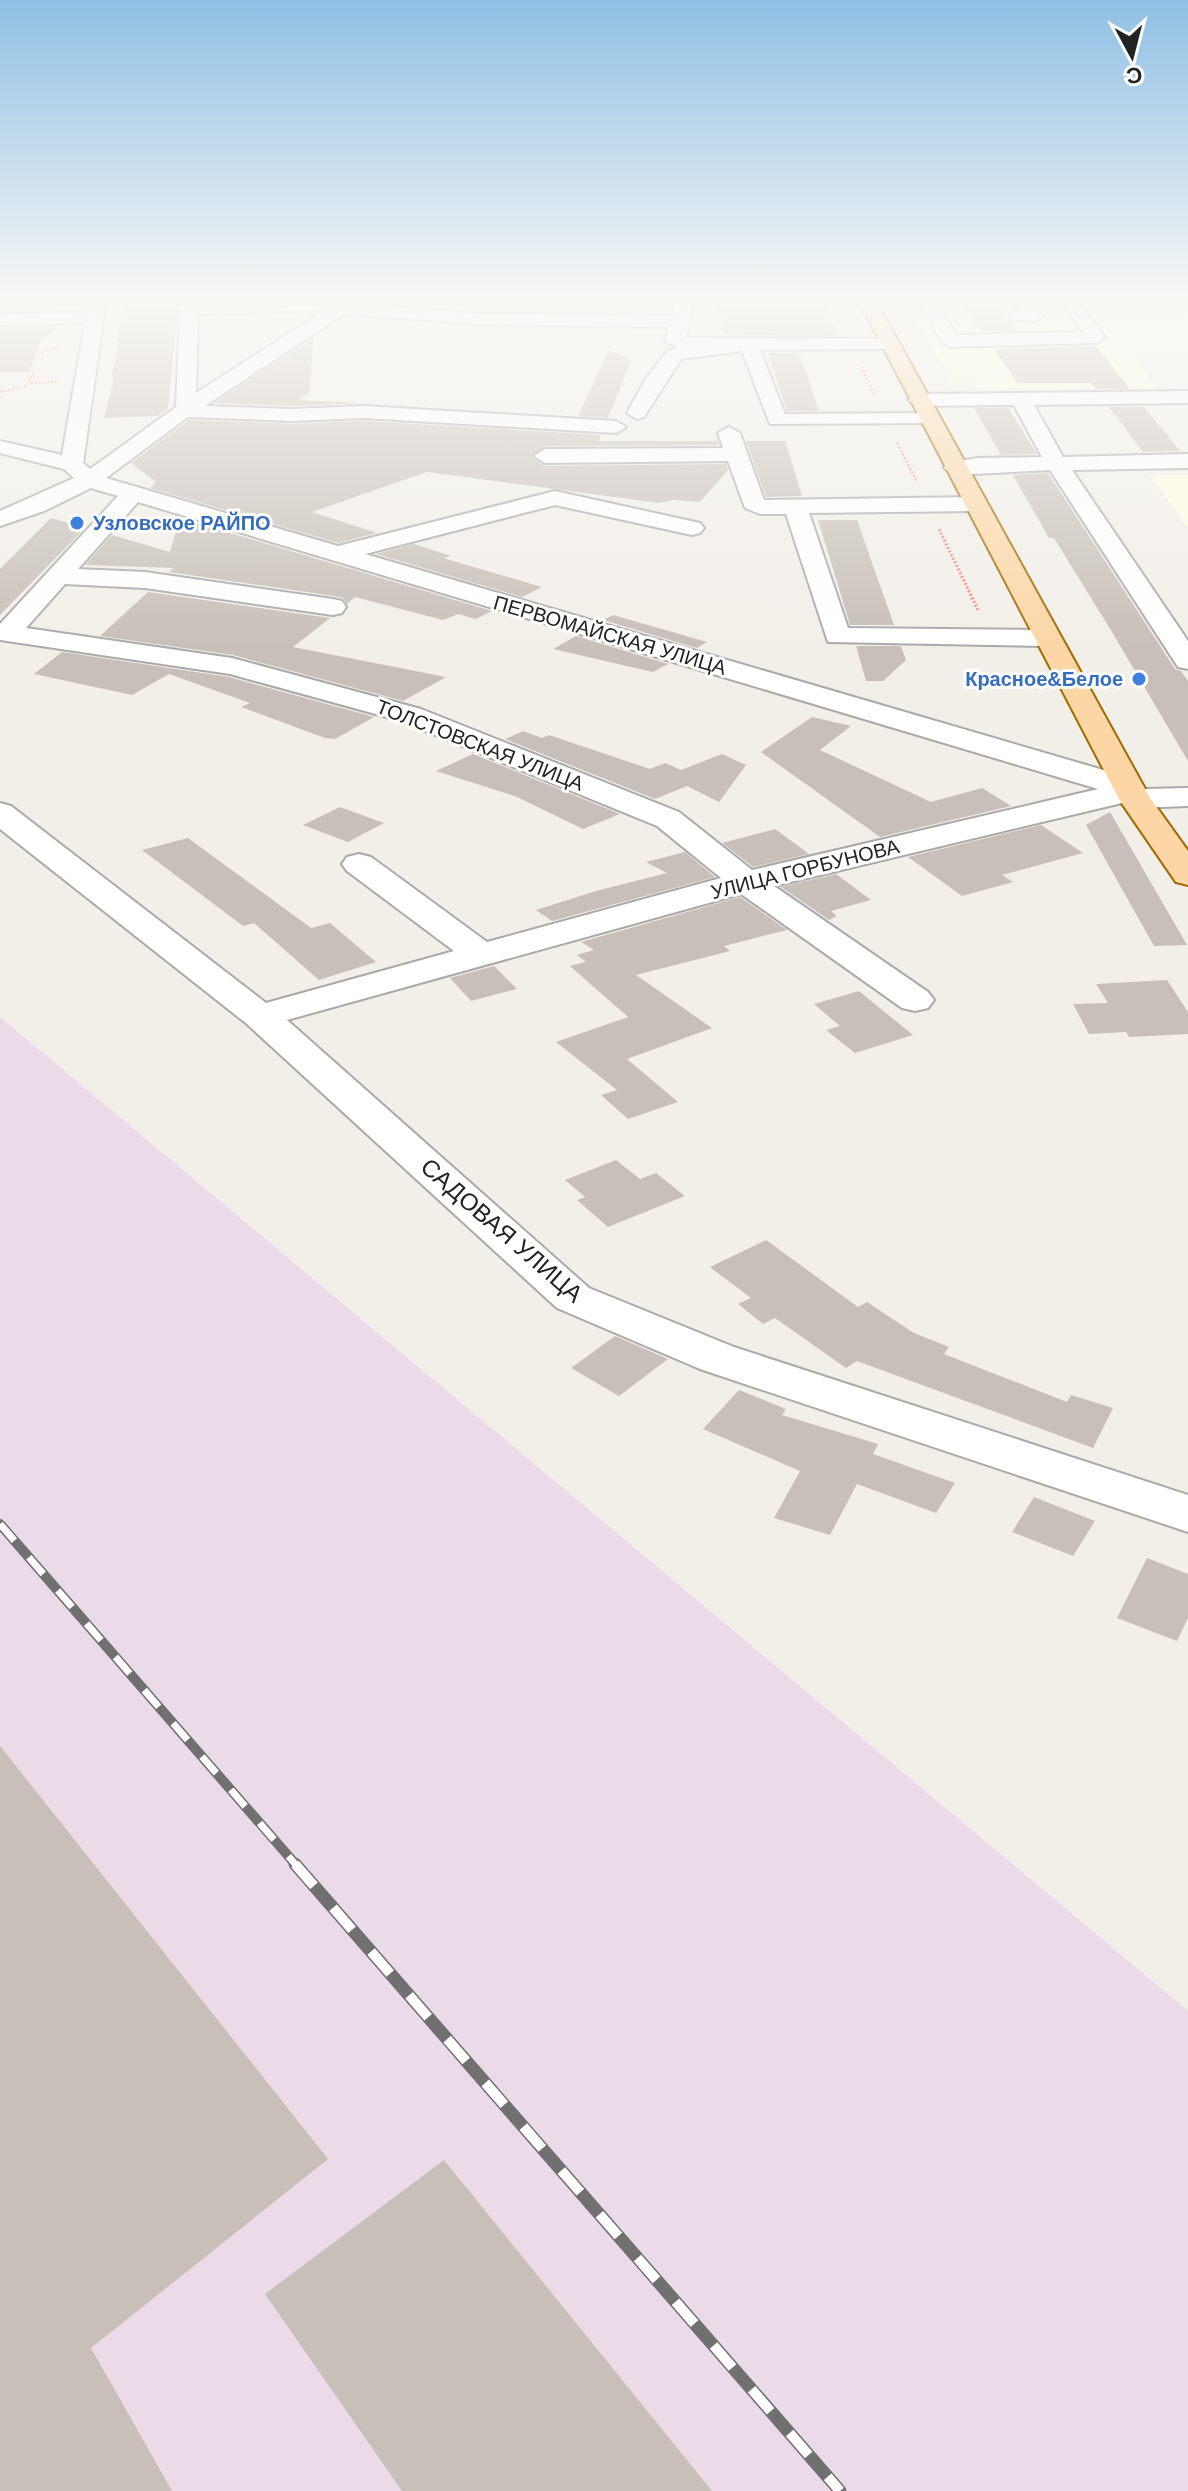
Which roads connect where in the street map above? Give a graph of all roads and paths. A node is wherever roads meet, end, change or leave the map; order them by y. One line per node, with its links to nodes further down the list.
1 (85, 417): 16 (street)
2 (173, 417): 16 (street)
3 (452, 417): 9 (street)
4 (776, 417): 5 (street)
5 (814, 417)
6 (928, 417): 15 (main road)
7 (1031, 417): 14 (street)
8 (1095, 417): 12 (street)
9 (616, 427)
10 (0, 447): 16 (street, ПЕРВОМАЙСКАЯ УЛИЦА)
11 (545, 456): 19 (street)
12 (1126, 461): 13 (street); 14 (street)
13 (1188, 461)
14 (1056, 463): 15 (street); 27 (street)
15 (955, 468): 18 (main road)
16 (80, 472): 17 (street, ПЕРВОМАЙСКАЯ УЛИЦА); 20 (street)
17 (133, 493): 22 (street, ПЕРВОМАЙСКАЯ УЛИЦА); 23 (street)
18 (974, 504): 19 (street); 26 (main road)
19 (796, 508): 26 (street)
20 (0, 519)
21 (692, 528): 22 (street)
22 (337, 554): 28 (street, ПЕРВОМАЙСКАЯ УЛИЦА)
23 (59, 576): 24 (street); 25 (street)
24 (333, 607)
25 (3, 633): 33 (street, ТОЛСТОВСКАЯ УЛИЦА)
26 (1046, 638): 28 (main road)
27 (1188, 661)
28 (1133, 795): 29 (street, ПЕРВОМАЙСКАЯ УЛИЦА); 32 (main road); 33 (street, УЛИЦА ГОРБУНОВА)
29 (1188, 797)
30 (0, 813): 36 (street, САДОВАЯ УЛИЦА)
31 (359, 864): 34 (street)
32 (1188, 875)
33 (746, 882): 34 (street, УЛИЦА ГОРБУНОВА); 35 (street, ТОЛСТОВСКАЯ УЛИЦА)
34 (481, 955): 36 (street, УЛИЦА ГОРБУНОВА)
35 (915, 1000)
36 (260, 1016): 37 (street, САДОВАЯ УЛИЦА)
37 (1188, 1514)

